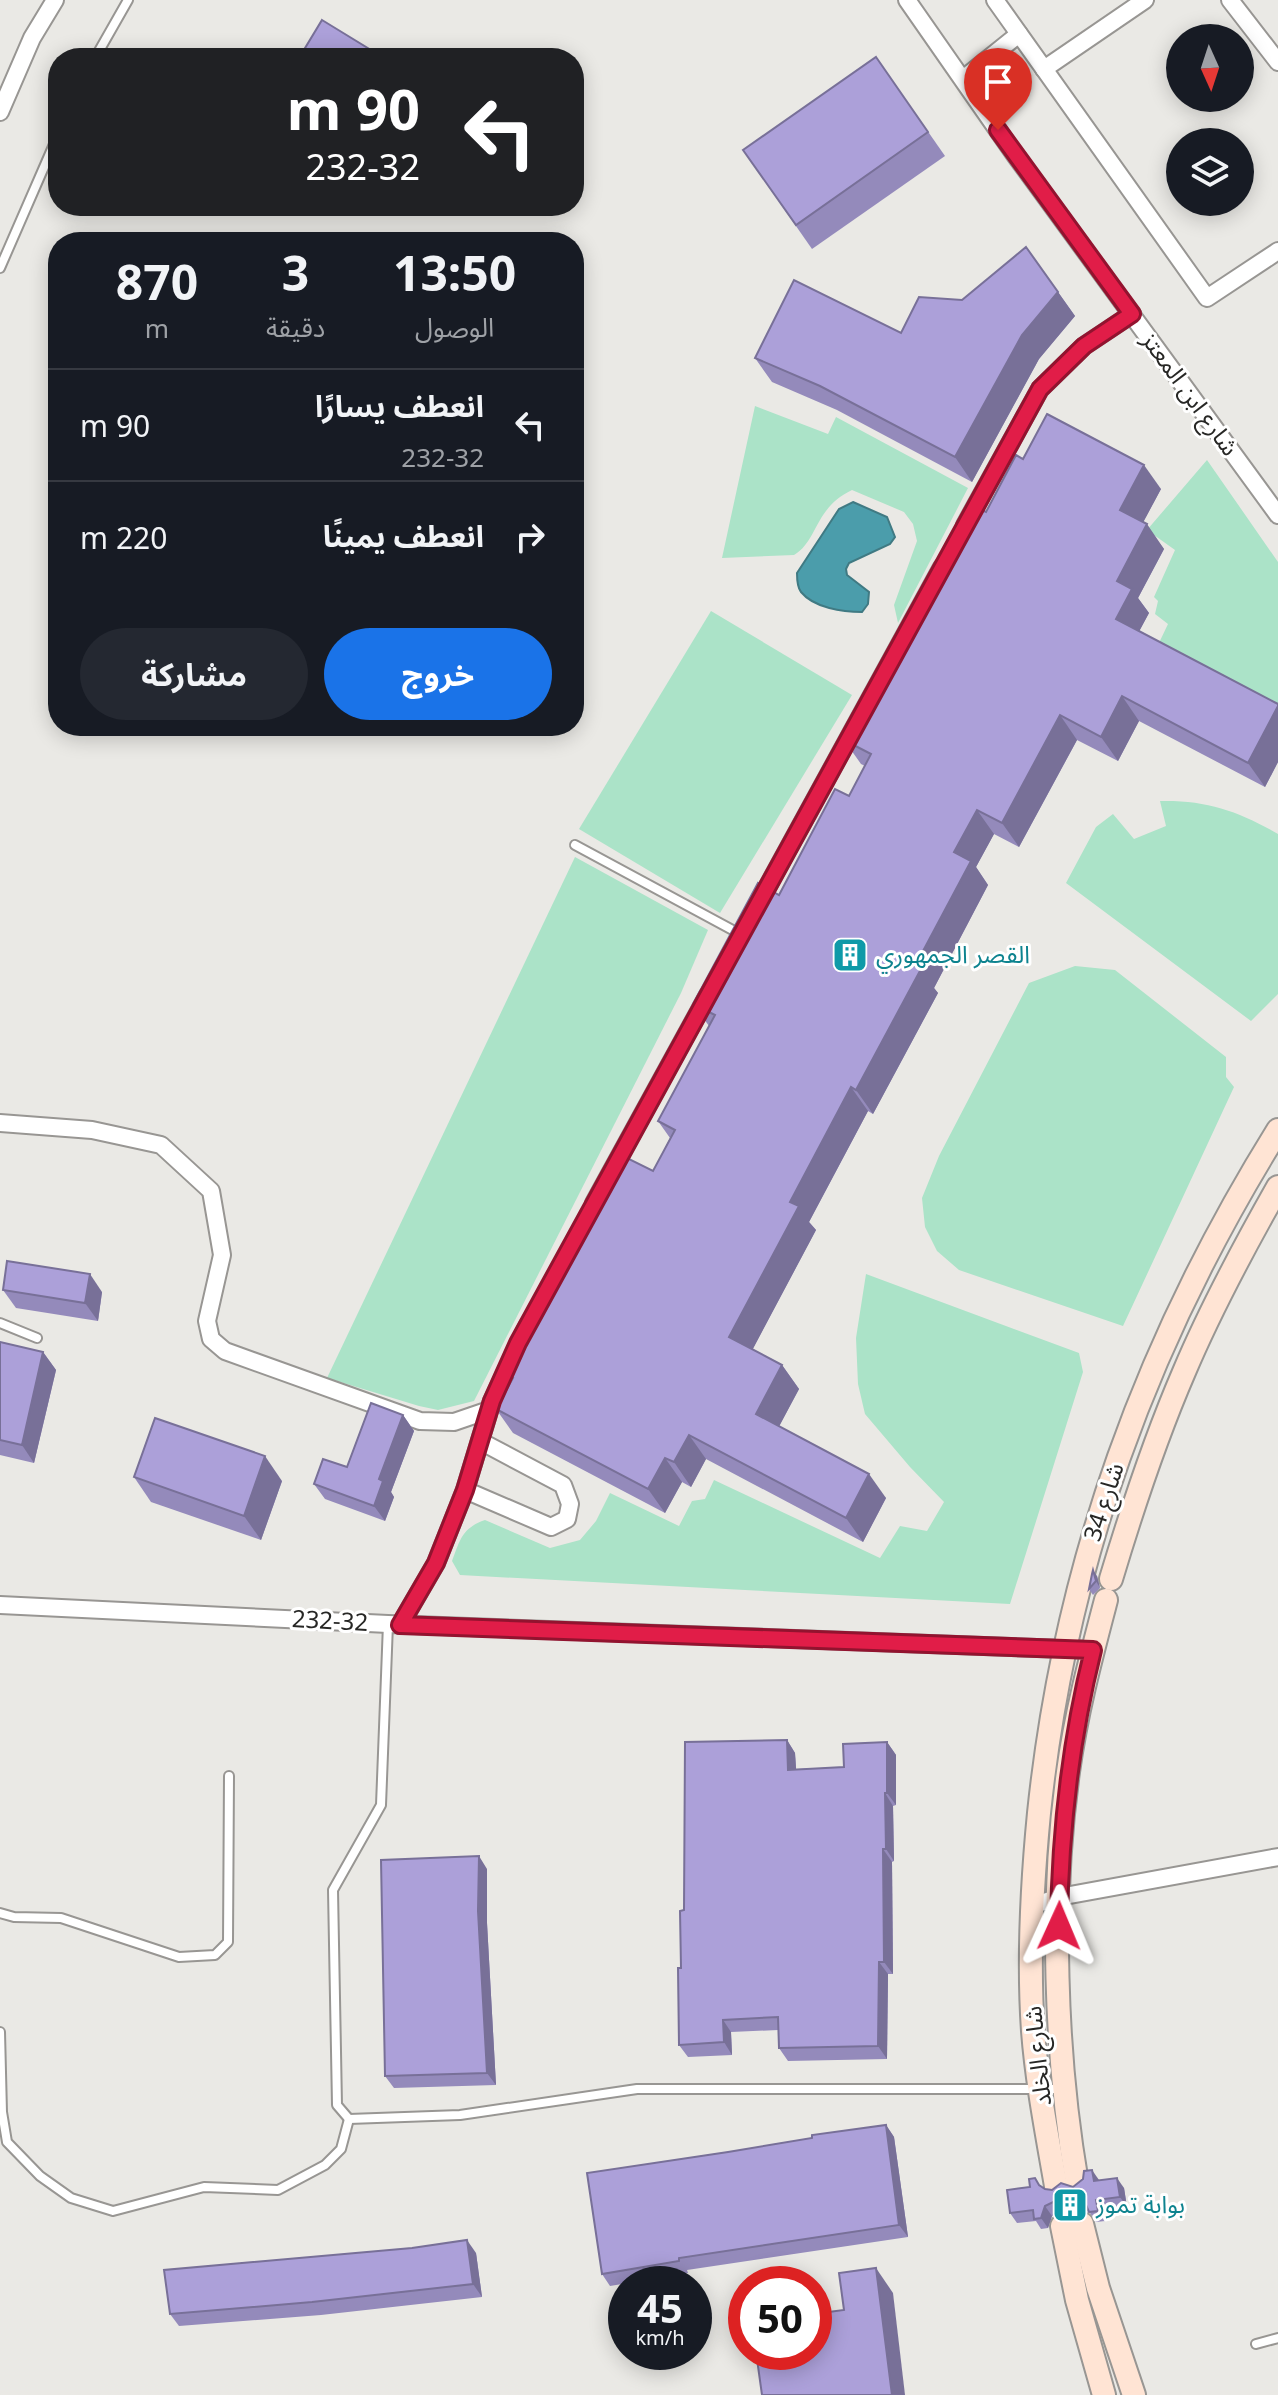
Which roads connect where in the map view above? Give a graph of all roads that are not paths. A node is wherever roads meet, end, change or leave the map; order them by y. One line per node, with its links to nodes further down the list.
1 (55, 0): 12 (street)
2 (128, 0): 8 (lane)
3 (907, 0): 11 (street, شارع ابن المعتز)
4 (995, 0): 7 (street)
5 (1145, 0): 10 (street)
6 (1230, 0): 9 (street)
7 (1019, 34): 10 (street); 11 (street)
8 (101, 48)
9 (1278, 62)
10 (1044, 69): 14 (street)
11 (963, 79): 16 (street, شارع ابن المعتز)
12 (0, 112)
13 (48, 158): 15 (lane)
14 (1278, 251)
15 (0, 268)
16 (1132, 314): 17 (street, شارع ابن المعتز); 19 (street)
17 (1278, 515)
18 (575, 845): 19 (lane)
19 (737, 942)
20 (719, 976): 24 (street)
21 (0, 1123): 28 (street)
22 (1278, 1130): 33 (main road, شارع 34)
23 (1278, 1187): 34 (main road, شارع 34)
24 (585, 1220)
25 (533, 1315): 28 (street)
26 (0, 1323): 27 (lane)
27 (37, 1338)
28 (489, 1410): 29 (street)
29 (480, 1441): 30 (street); 30 (street)
30 (465, 1490): 32 (street)
31 (0, 1605): 32 (street, 232-32)
32 (394, 1625): 33 (street, 232-32); 43 (lane)
33 (1063, 1649): 34 (street, 232-32); 38 (main road, شارع 34)
34 (1093, 1650): 37 (main road, شارع 34)
35 (229, 1776): 39 (lane)
36 (1278, 1857): 37 (street)
37 (1059, 1897): 38 (street); 41 (main road, شارع الخلد)
38 (1032, 1906): 42 (main road, شارع الخلد)
39 (0, 1913)
40 (0, 2032): 43 (lane)
41 (1064, 2089): 42 (lane); 42 (main road, شارع الخلد)
42 (1039, 2090): 43 (lane)
43 (349, 2119)
44 (1278, 2338): 45 (lane)
45 (1256, 2344)
46 (1104, 2395): 47 (main road)
47 (1134, 2395)

